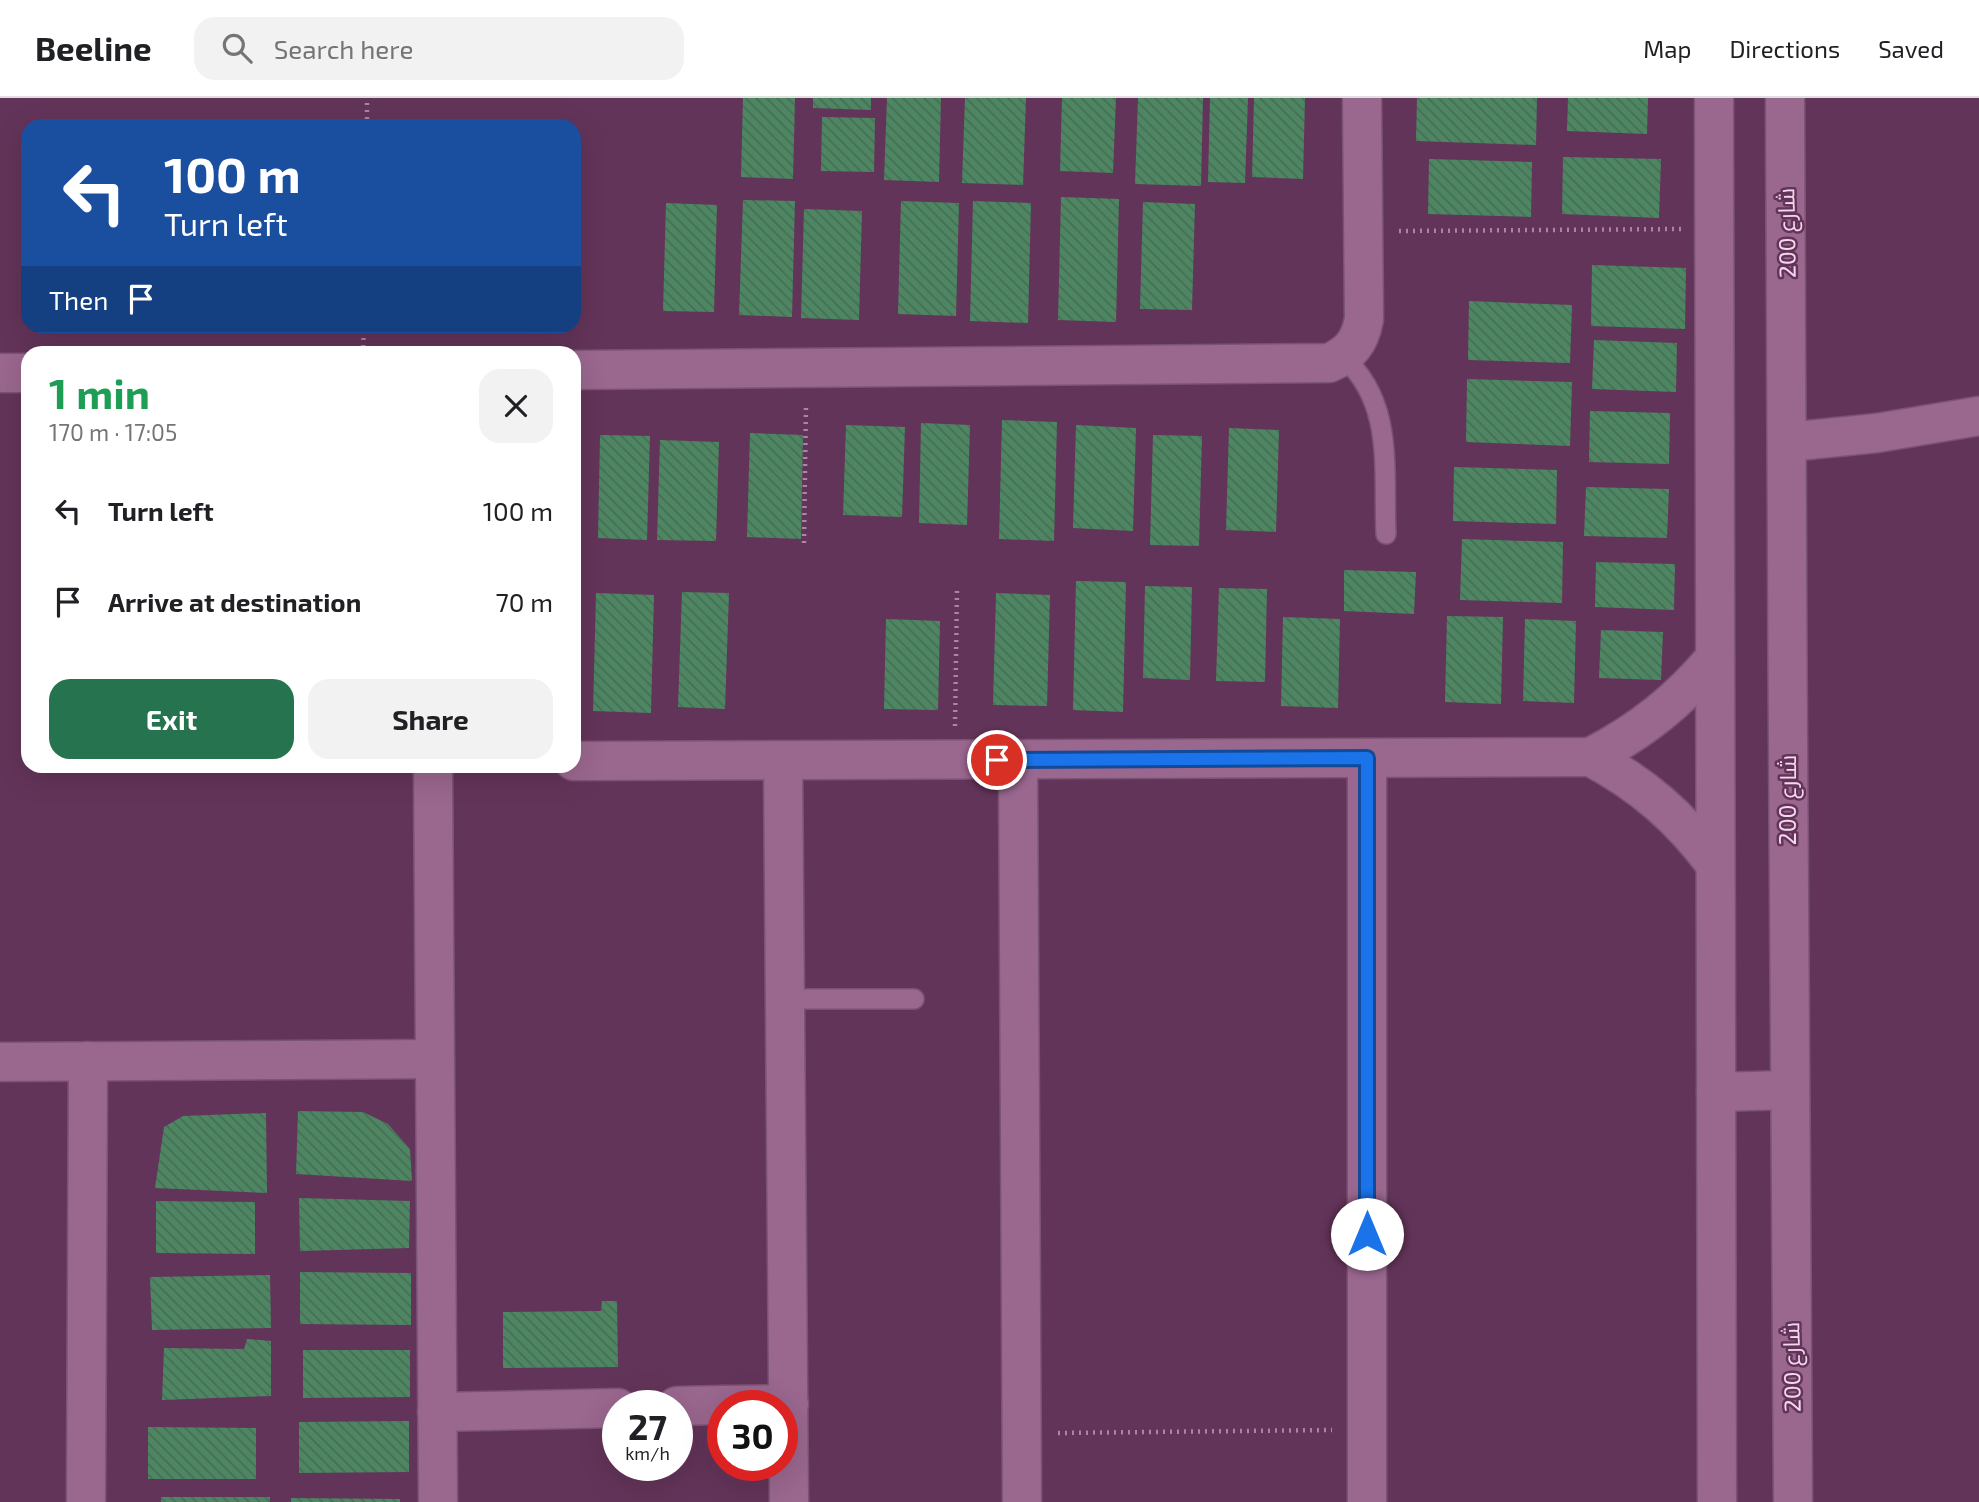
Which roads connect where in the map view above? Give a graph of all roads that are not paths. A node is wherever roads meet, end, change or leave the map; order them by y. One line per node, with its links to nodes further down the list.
1 (1362, 98): 4 (street)
2 (1713, 98): 11 (street)
3 (1785, 98): 9 (street, شارع 200)
4 (1343, 357): 5 (street); 10 (lane)
5 (581, 370)
6 (0, 373): 7 (street)
7 (21, 373)
8 (1979, 416): 9 (street)
9 (1788, 442): 24 (street, شارع 200)
10 (1386, 534)
11 (1715, 658): 12 (street); 18 (street)
12 (1591, 757): 13 (street); 18 (street)
13 (1367, 758): 14 (street); 34 (street)
14 (1018, 759): 16 (street); 33 (street)
15 (581, 761): 16 (street)
16 (783, 761): 19 (street)
17 (433, 773): 21 (street)
18 (1715, 864): 25 (street)
19 (786, 999): 20 (lane); 26 (street)
20 (914, 999)
21 (435, 1059): 22 (street); 28 (street)
22 (88, 1061): 23 (street); 30 (street)
23 (0, 1062)
24 (1787, 1090): 25 (street); 36 (street, شارع 200)
25 (1716, 1092): 35 (street)
26 (789, 1390)
27 (602, 1408): 28 (street)
28 (437, 1412): 31 (street)
29 (789, 1481): 32 (street)
30 (86, 1502)
31 (438, 1502)
32 (789, 1502)
33 (1022, 1502)
34 (1367, 1502)
35 (1717, 1502)
36 (1793, 1502)

